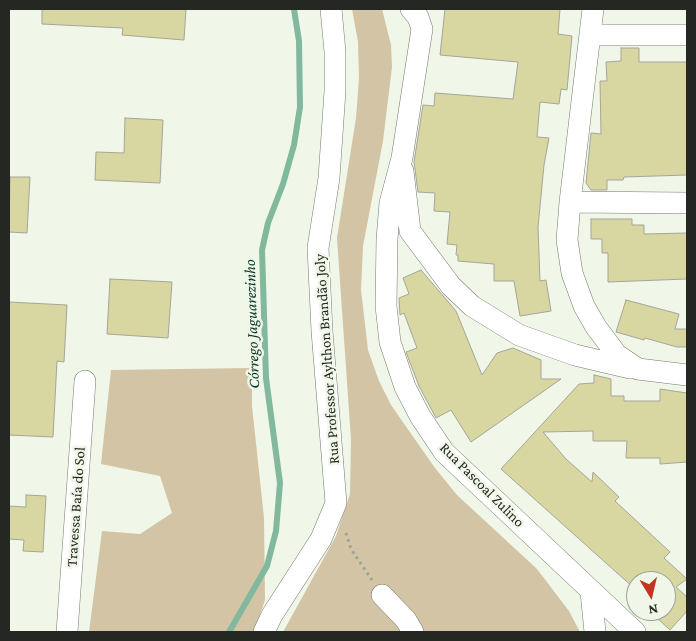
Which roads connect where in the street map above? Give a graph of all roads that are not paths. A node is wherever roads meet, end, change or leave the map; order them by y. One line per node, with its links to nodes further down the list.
1 (331, 9): 16 (street, Rua Professor Aylthon Brandão Joly)
2 (411, 9): 4 (street, Rua Pascoal Zulino)
3 (593, 9): 5 (street)
4 (423, 19): 7 (street, Rua Pascoal Zulino)
5 (590, 34): 6 (street); 8 (street)
6 (687, 35)
7 (402, 158): 10 (street); 13 (street, Rua Pascoal Zulino)
8 (570, 202): 9 (street); 10 (street)
9 (687, 203)
10 (638, 369): 11 (street)
11 (687, 376)
12 (85, 381): 15 (street, Travessa Baía do Sol)
13 (591, 592): 18 (street); 19 (street, Rua Pascoal Zulino)
14 (382, 595): 17 (street)
15 (67, 632)
16 (264, 632)
17 (413, 632)
18 (595, 632)
19 (635, 632)

